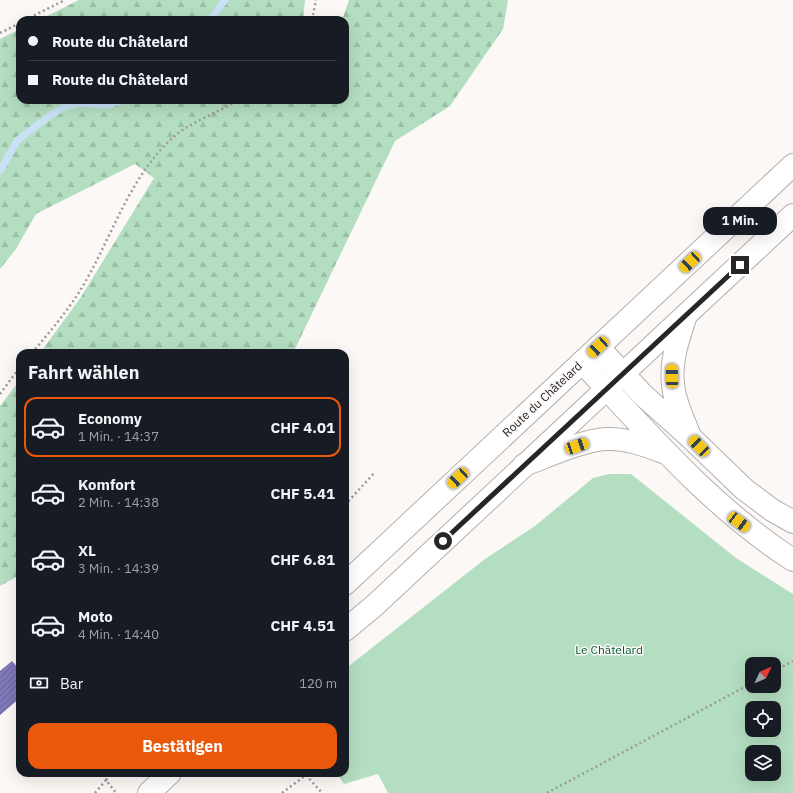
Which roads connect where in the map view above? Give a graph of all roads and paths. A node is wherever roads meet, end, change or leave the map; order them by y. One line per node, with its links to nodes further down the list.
1 (65, 0): 3 (path)
2 (316, 0): 4 (path)
3 (34, 16)
4 (313, 16)
5 (16, 25): 6 (path)
6 (0, 33)
7 (230, 104): 12 (path)
8 (793, 165): 11 (main road, Route du Châtelard)
9 (793, 215): 10 (main road)
10 (686, 314): 15 (main road); 18 (main road)
11 (598, 347): 13 (main road, Route du Châtelard); 15 (main road)
12 (35, 349)
13 (582, 362): 16 (main road); 25 (main road, Route du Châtelard)
14 (16, 372): 17 (path)
15 (622, 374): 16 (main road); 18 (main road)
16 (607, 389): 19 (main road); 20 (main road)
17 (0, 394)
18 (690, 437): 23 (main road)
19 (668, 453): 20 (main road); 24 (main road)
20 (524, 465): 26 (main road)
21 (375, 472): 22 (path)
22 (349, 501)
23 (793, 522)
24 (793, 560)
25 (349, 580)
26 (349, 627)
27 (793, 661): 28 (path)
28 (781, 667)
29 (745, 687): 40 (path)
30 (109, 777): 34 (path)
31 (166, 777): 37 (main road)
32 (303, 777): 38 (path)
33 (308, 777): 39 (path)
34 (106, 780): 35 (path); 36 (path)
35 (95, 793)
36 (116, 793)
37 (149, 793)
38 (282, 793)
39 (322, 793)
40 (547, 793)

